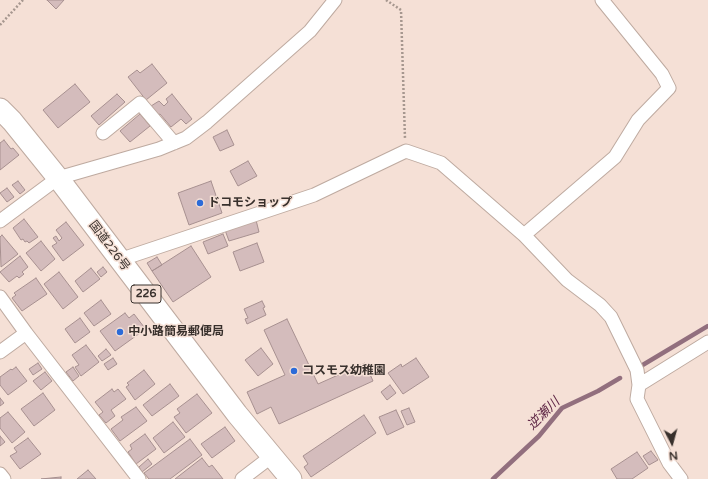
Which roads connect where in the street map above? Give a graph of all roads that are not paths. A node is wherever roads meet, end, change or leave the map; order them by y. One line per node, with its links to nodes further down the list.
1 (335, 0): 5 (street)
2 (602, 0): 8 (street)
3 (0, 109): 6 (highway, 国道226号 / 226)
4 (103, 133): 5 (street)
5 (174, 143): 6 (street)
6 (58, 178): 7 (street); 9 (highway, 国道226号 / 226)
7 (0, 221)
8 (524, 235): 9 (street); 14 (street)
9 (120, 260): 15 (highway, 国道226号 / 226)
10 (0, 298): 11 (street)
11 (26, 333): 13 (street); 18 (street)
12 (708, 342): 14 (street)
13 (0, 352)
14 (639, 385): 21 (street)
15 (272, 456): 19 (street); 20 (highway, 国道226号 / 226)
16 (0, 474): 17 (street)
17 (4, 479)
18 (138, 479)
19 (242, 479)
20 (291, 479)
21 (681, 479)

